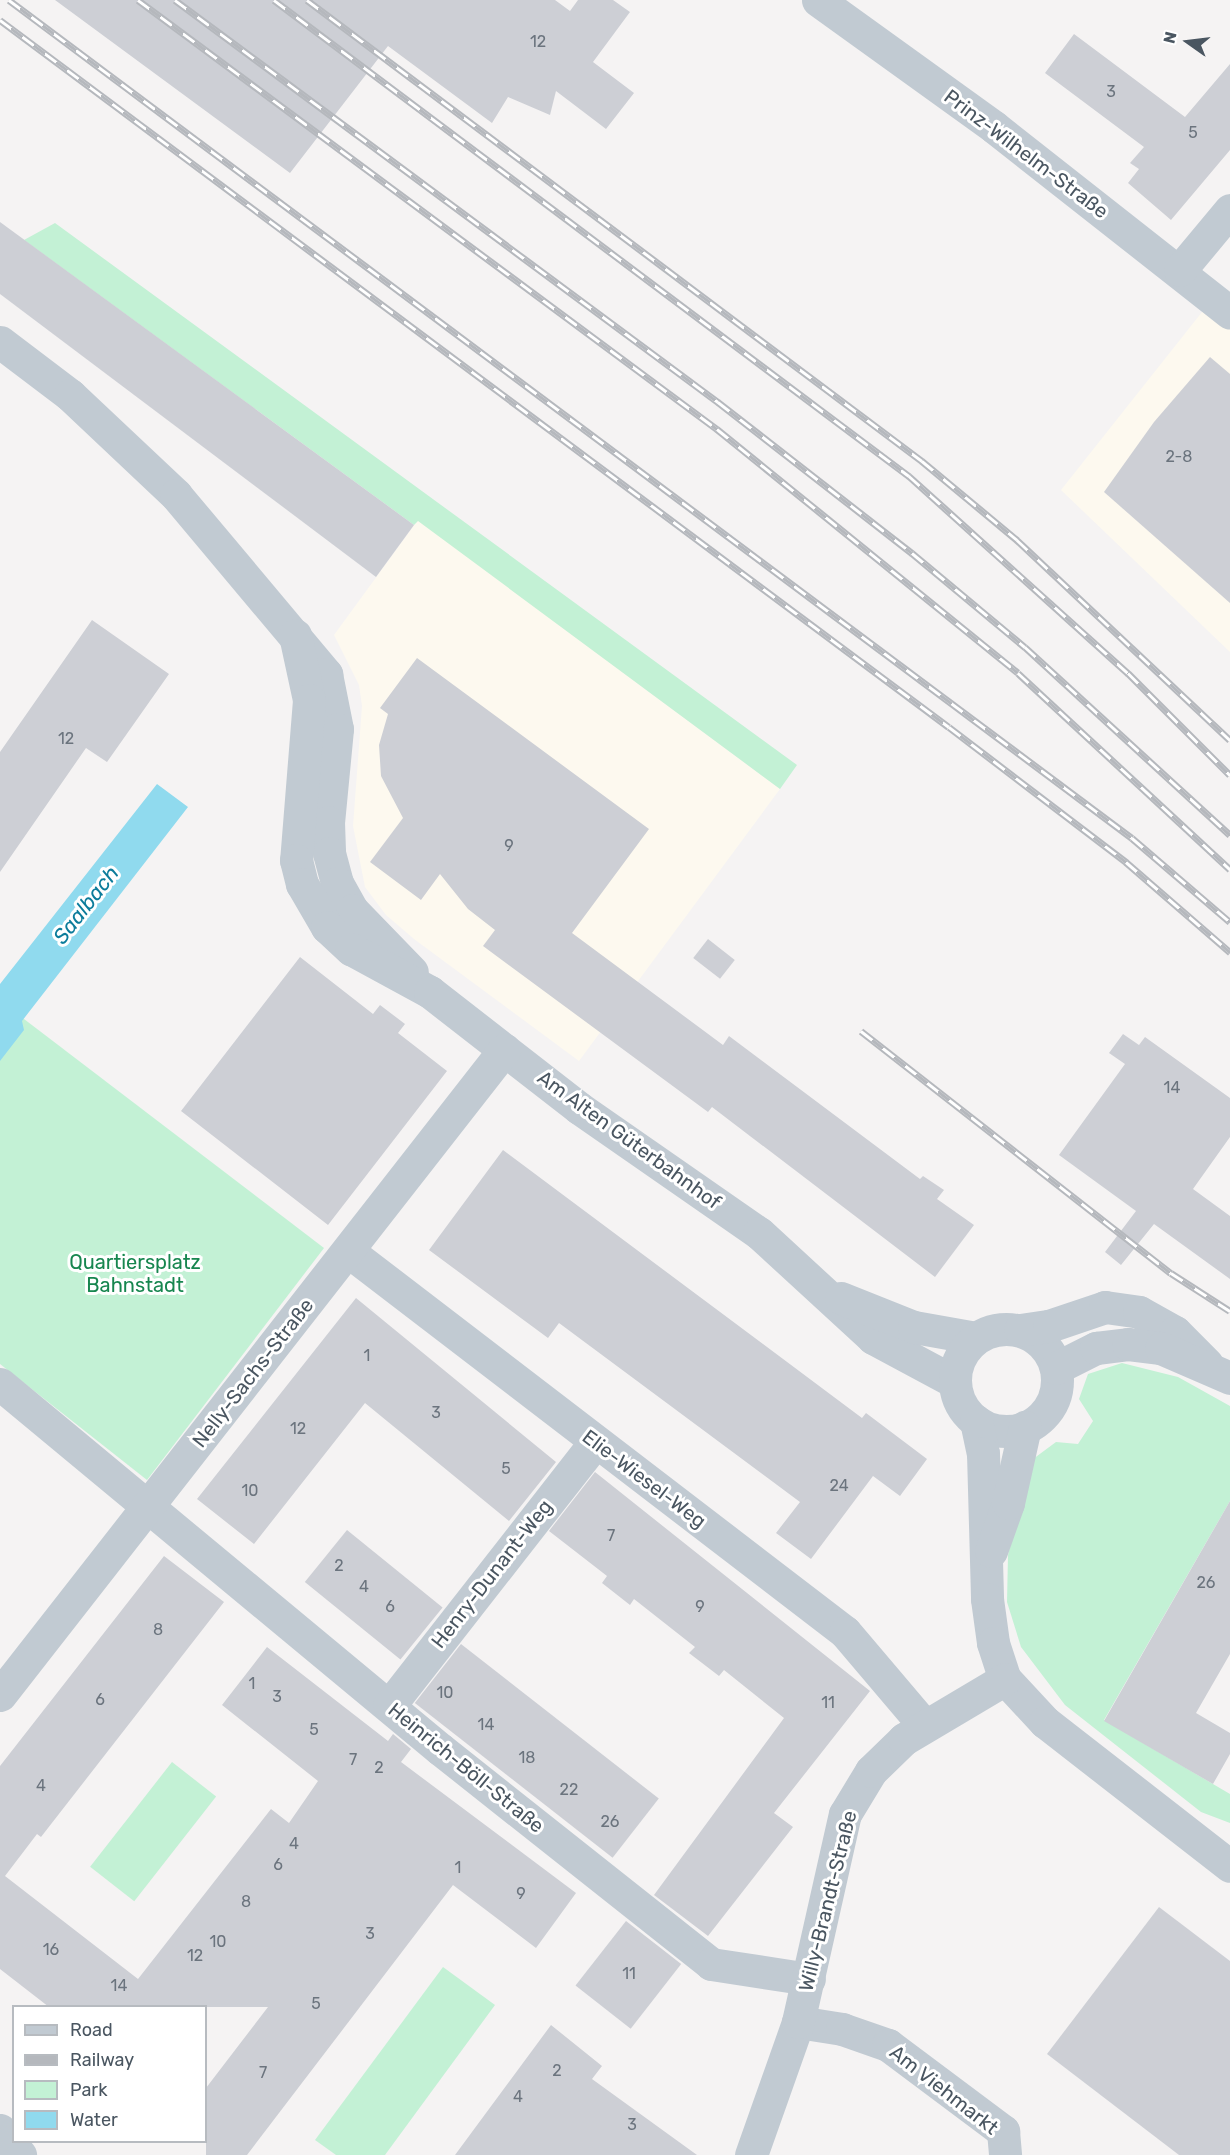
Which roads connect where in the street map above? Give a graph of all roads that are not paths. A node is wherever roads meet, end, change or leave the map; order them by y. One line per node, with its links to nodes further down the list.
1 (818, 0): 3 (street, Prinz-Wilhelm-Straße)
2 (1230, 210): 3 (street)
3 (1180, 270): 4 (street, Prinz-Wilhelm-Straße)
4 (1230, 313)
5 (0, 342): 6 (street, Am Alten Güterbahnhof)
6 (504, 1050): 7 (street, Nelly-Sachs-Straße); 8 (street, Am Alten Güterbahnhof)
7 (348, 1251): 17 (street, Elie-Wiesel-Weg); 18 (street, Nelly-Sachs-Straße)
8 (825, 1291): 10 (street); 13 (street, Am Alten Güterbahnhof)
9 (1020, 1330): 10 (street); 11 (street); 12 (street)
10 (976, 1338): 13 (street)
11 (1056, 1368): 12 (street); 16 (street)
12 (1219, 1371)
13 (955, 1382): 15 (street)
14 (0, 1384): 18 (street, Heinrich-Böll-Straße)
15 (976, 1421): 16 (street); 19 (street)
16 (1025, 1427): 19 (street)
17 (595, 1442): 22 (street, Henry-Dunant-Weg); 23 (street, Elie-Wiesel-Weg)
18 (150, 1504): 21 (street, Nelly-Sachs-Straße); 22 (street, Heinrich-Böll-Straße)
19 (986, 1564): 20 (street)
20 (1005, 1679): 23 (street, Willy-Brandt-Straße); 24 (street)
21 (0, 1695)
22 (389, 1706): 25 (street, Heinrich-Böll-Straße)
23 (924, 1725): 25 (street, Willy-Brandt-Straße)
24 (1230, 1866)
25 (809, 1979): 26 (street, Willy-Brandt-Straße)
26 (798, 2022): 29 (street, Willy-Brandt-Straße); 30 (street, Am Viehmarkt)
27 (0, 2130): 28 (street)
28 (20, 2155)
29 (751, 2155)
30 (1005, 2155)

